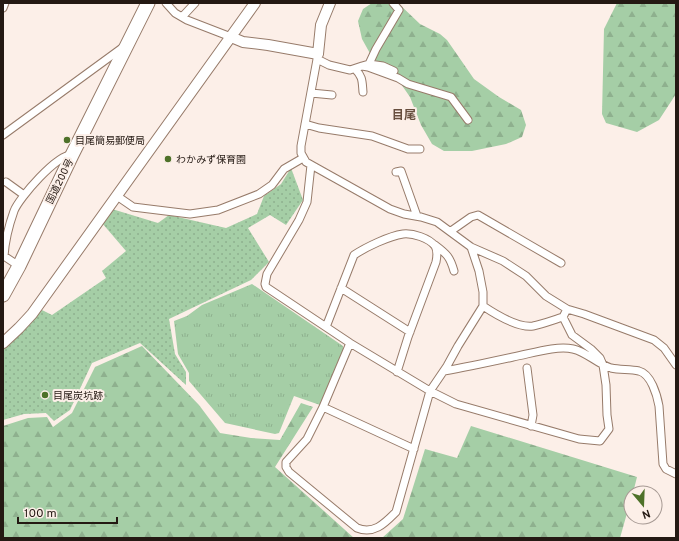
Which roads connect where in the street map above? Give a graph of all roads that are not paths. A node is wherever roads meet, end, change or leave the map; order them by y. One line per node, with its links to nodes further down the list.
1 (5, 3): 8 (street)
2 (148, 3): 11 (highway, 国道200号)
3 (166, 3): 9 (street)
4 (195, 3): 9 (street)
5 (255, 3): 10 (street)
6 (330, 3): 12 (street)
7 (393, 3): 13 (street)
8 (3, 8)
9 (182, 17): 10 (street)
10 (231, 37): 12 (street); 28 (street)
11 (128, 45): 20 (street); 22 (highway, 国道200号)
12 (318, 57): 13 (street); 16 (street)
13 (362, 66): 14 (street); 15 (street); 18 (street)
14 (394, 71)
15 (363, 92)
16 (311, 93): 17 (street); 19 (street)
17 (332, 95)
18 (468, 120)
19 (305, 124): 21 (street); 23 (street)
20 (3, 135)
21 (420, 149)
22 (72, 155): 27 (street); 34 (highway, 国道200号)
23 (303, 158): 24 (street); 28 (street)
24 (311, 165): 29 (street); 41 (street)
25 (396, 172): 29 (street)
26 (6, 182): 27 (street)
27 (24, 195): 34 (street)
28 (116, 196): 44 (street)
29 (416, 216): 30 (street)
30 (451, 231): 32 (street); 33 (street)
31 (434, 245): 35 (street); 37 (street); 42 (street)
32 (471, 247): 38 (street); 39 (street)
33 (560, 263)
34 (19, 266): 36 (highway, 国道200号)
35 (454, 271)
36 (5, 288)
37 (341, 288): 41 (street); 42 (street)
38 (483, 306): 40 (street); 48 (street)
39 (567, 310): 40 (street); 46 (street)
40 (564, 317): 45 (street)
41 (326, 327): 43 (street)
42 (410, 332): 49 (street)
43 (350, 342): 49 (street); 51 (street)
44 (3, 343)
45 (603, 365): 48 (street); 52 (street); 54 (street)
46 (676, 365)
47 (527, 368): 52 (street)
48 (444, 371): 50 (street)
49 (397, 372): 50 (street)
50 (430, 391): 52 (street); 53 (street)
51 (323, 407): 53 (street); 53 (street)
52 (531, 426)
53 (414, 449)
54 (676, 474)

